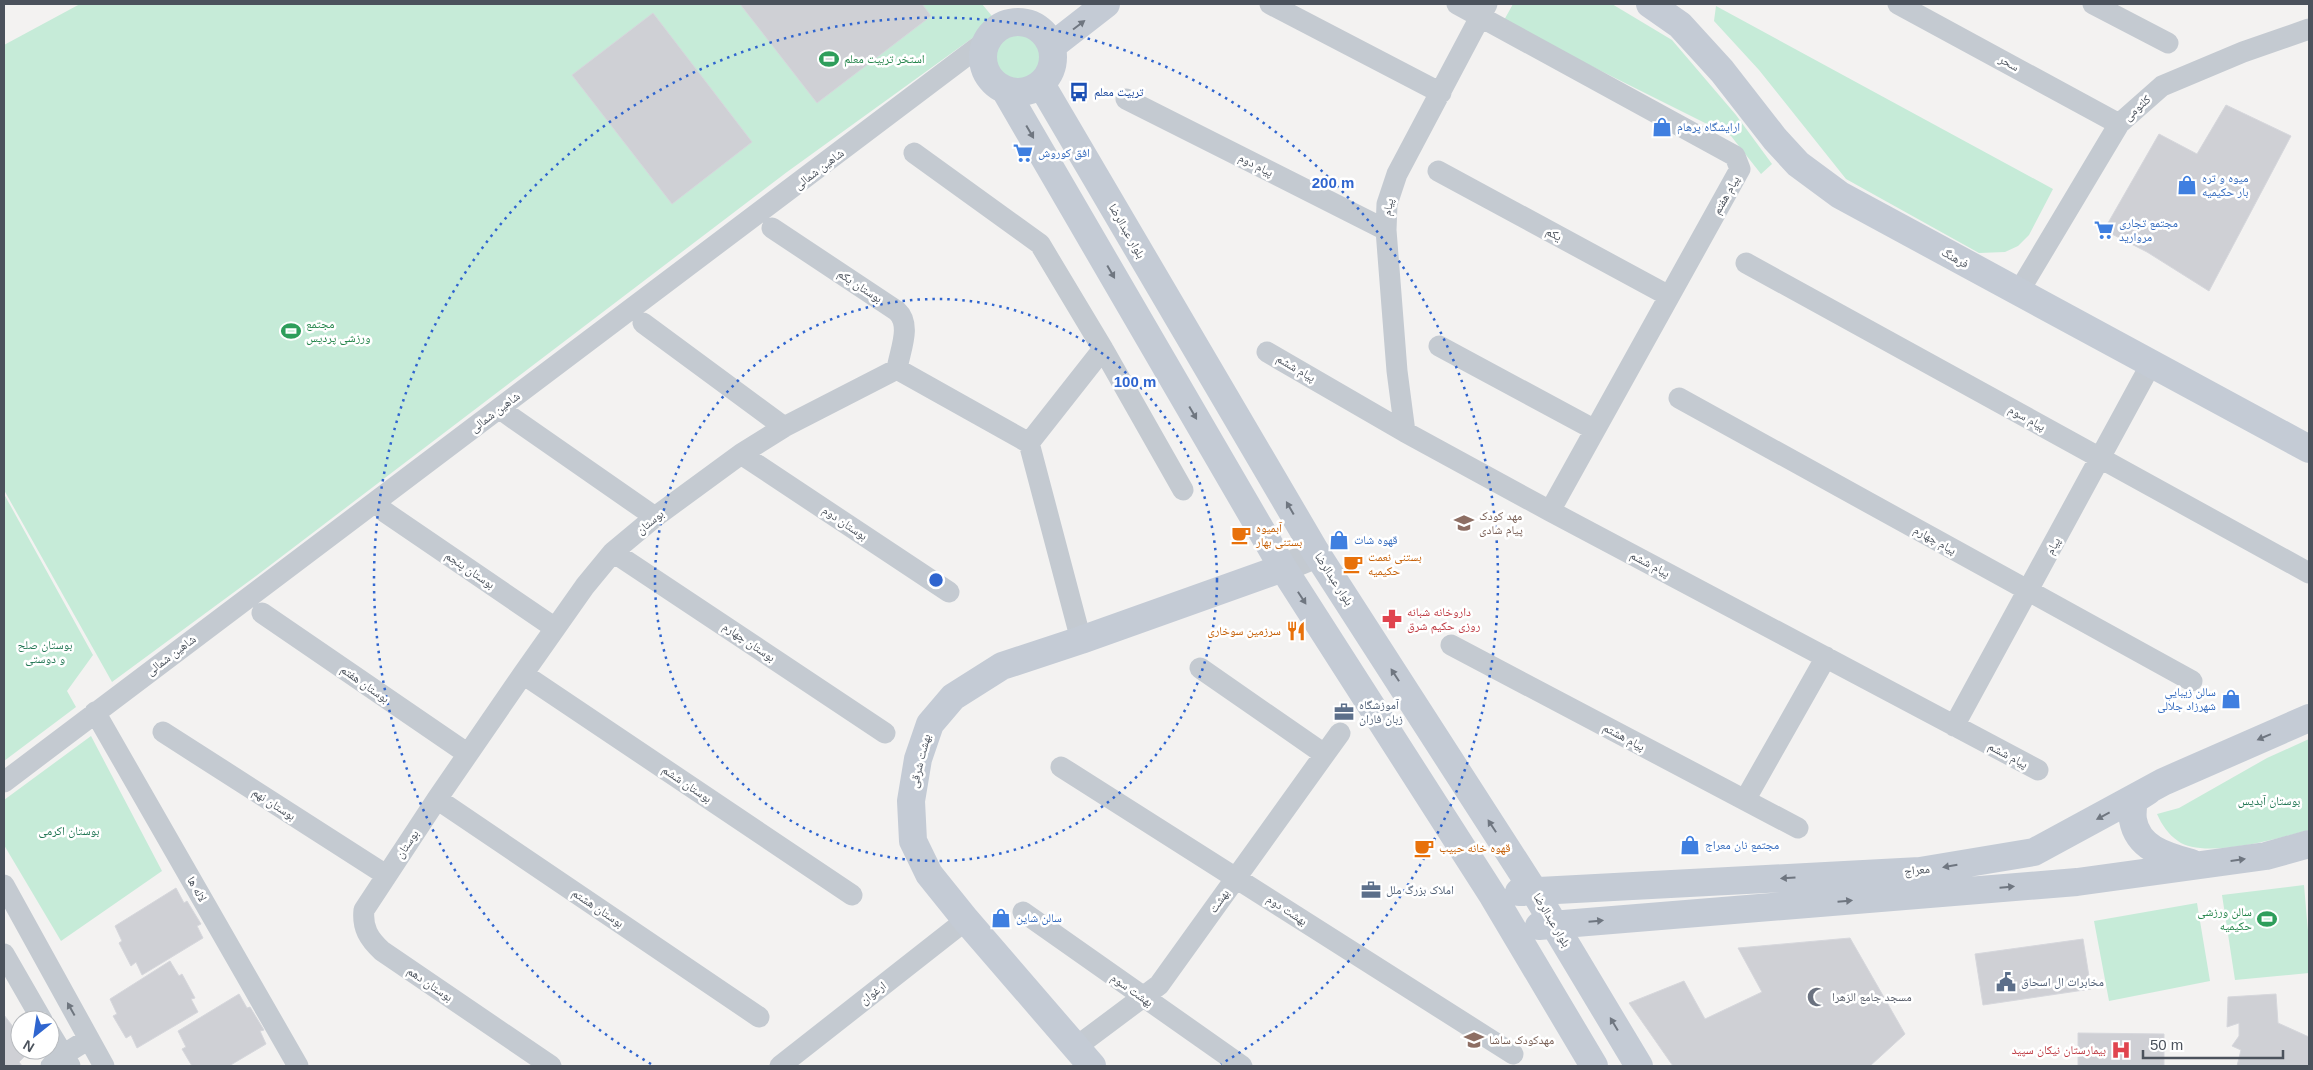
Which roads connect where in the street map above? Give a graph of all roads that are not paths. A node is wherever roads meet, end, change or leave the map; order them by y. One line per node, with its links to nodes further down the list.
1 (1076, 4): 10 (main road)
2 (1106, 4): 10 (main road, one-way to 2)
3 (1270, 4): 15 (street)
4 (1457, 4): 8 (street, پیام هفتم)
5 (1650, 4): 23 (main road, فرهنگ)
6 (1898, 4): 17 (street, سحر)
7 (2093, 4): 12 (street)
8 (1483, 10): 15 (street, پیام); 24 (street, پیام هفتم)
9 (2309, 29): 17 (street, کلثومی)
10 (1047, 38): 11 (main road); 13 (main road)
11 (986, 41): 14 (main road); 58 (street, شاهین شمالی)
12 (2168, 43)
13 (1041, 84): 14 (main road); 45 (main road, بلوار عبدالرضا, one-way to 13)
14 (1005, 90): 46 (main road, one-way to 46)
15 (1441, 93): 21 (street, پیام)
16 (1126, 99): 21 (street, پیام دوم)
17 (2119, 124): 23 (street, کلثومی)
18 (914, 154): 27 (street)
19 (1438, 171): 24 (street, یکم)
20 (772, 228): 30 (street, بوستان یکم)
21 (1386, 230): 35 (street, پیام)
22 (1746, 264): 39 (street, پیام سوم)
23 (2018, 293): 29 (main road, فرهنگ)
24 (1669, 296): 34 (street, پیام هفتم)
25 (643, 323): 33 (street)
26 (1439, 346): 34 (street)
27 (1103, 348): 36 (street); 40 (street)
28 (1267, 352): 35 (street, پیام ششم)
29 (2151, 364): 37 (main road, فرهنگ); 39 (street, پیام)
30 (897, 369): 33 (street, بوستان); 36 (street)
31 (1679, 398): 49 (street, پیام چهارم)
32 (507, 414): 43 (street)
33 (784, 427): 38 (street, بوستان)
34 (1595, 430): 41 (street, پیام هفتم)
35 (1405, 432): 41 (street, پیام ششم)
36 (1029, 442): 52 (street)
37 (2307, 444)
38 (741, 454): 43 (street, بوستان); 48 (street, بوستان دوم)
39 (2100, 458): 47 (street, پیام سوم); 49 (street, پیام)
40 (1183, 490)
41 (1550, 511): 54 (street, پیام ششم)
42 (385, 512): 51 (street, بوستان پنجم)
43 (655, 517): 44 (street, بوستان)
44 (613, 552): 51 (street, بوستان); 62 (street, بوستان چهارم)
45 (1317, 554): 46 (street); 78 (main road, بلوار عبدالرضا, one-way to 45)
46 (1283, 568): 52 (main road, بهشت شرقی); 80 (main road, one-way to 80)
47 (2309, 573)
48 (948, 592)
49 (2029, 592): 57 (street, پیام چهارم); 60 (street, پیام)
50 (262, 613): 64 (street, بوستان هفتم)
51 (555, 628): 56 (street, بوستان)
52 (1081, 640): 82 (main road, بهشت شرقی)
53 (1451, 645): 71 (street, پیام هشتم)
54 (1826, 657): 60 (street, پیام ششم); 71 (street)
55 (1200, 668): 65 (street)
56 (523, 674): 64 (street, بوستان); 79 (street, بوستان ششم)
57 (2192, 681)
58 (95, 712): 68 (street, شاهین شمالی); 94 (street, لاله ها)
59 (2309, 718): 69 (main road, معراج, one-way to 69)
60 (1954, 726): 67 (street, پیام ششم)
61 (163, 732): 75 (street, بوستان نهم)
62 (885, 733)
63 (1340, 733): 65 (street, بهشت)
64 (468, 754): 70 (street, بوستان)
65 (1324, 754): 76 (street, بهشت)
66 (1061, 768): 76 (street, بهشت دوم)
67 (2038, 770)
68 (4, 782)
69 (2163, 782): 74 (main road); 78 (main road, معراج, one-way to 78)
70 (436, 799): 75 (street, بوستان); 88 (street, بوستان هشتم)
71 (1745, 800): 72 (street, پیام هشتم)
72 (1798, 828)
73 (2309, 844): 74 (main road, معراج, one-way to 73)
74 (2200, 865): 83 (main road, معراج, one-way to 74)
75 (386, 876): 95 (street, بوستان دهم)
76 (1236, 877): 86 (street, بهشت); 90 (street, بهشت دوم)
77 (4, 886): 89 (street, one-way to 77)
78 (1534, 891): 80 (main road, معراج); 83 (main road, بلوار عبدالرضا)
79 (852, 895)
80 (1493, 896): 84 (main road)
81 (1023, 912): 86 (street, بهشت سوم)
82 (966, 920): 91 (main road, بهشت شرقی); 96 (street, ارغوان)
83 (1555, 924): 84 (main road, معراج); 99 (main road, بلوار عبدالرضا, one-way to 83)
84 (1512, 929): 98 (main road)
85 (4, 954): 87 (street)
86 (1143, 999): 91 (street, بهشت); 97 (street, بهشت سوم)
87 (36, 1010)
88 (759, 1017)
89 (88, 1040): 92 (street); 93 (street)
90 (1513, 1054)
91 (1084, 1056)
92 (61, 1062)
93 (104, 1066)
94 (298, 1066)
95 (551, 1066)
96 (780, 1066)
97 (1242, 1066)
98 (1594, 1066)
99 (1639, 1066)

